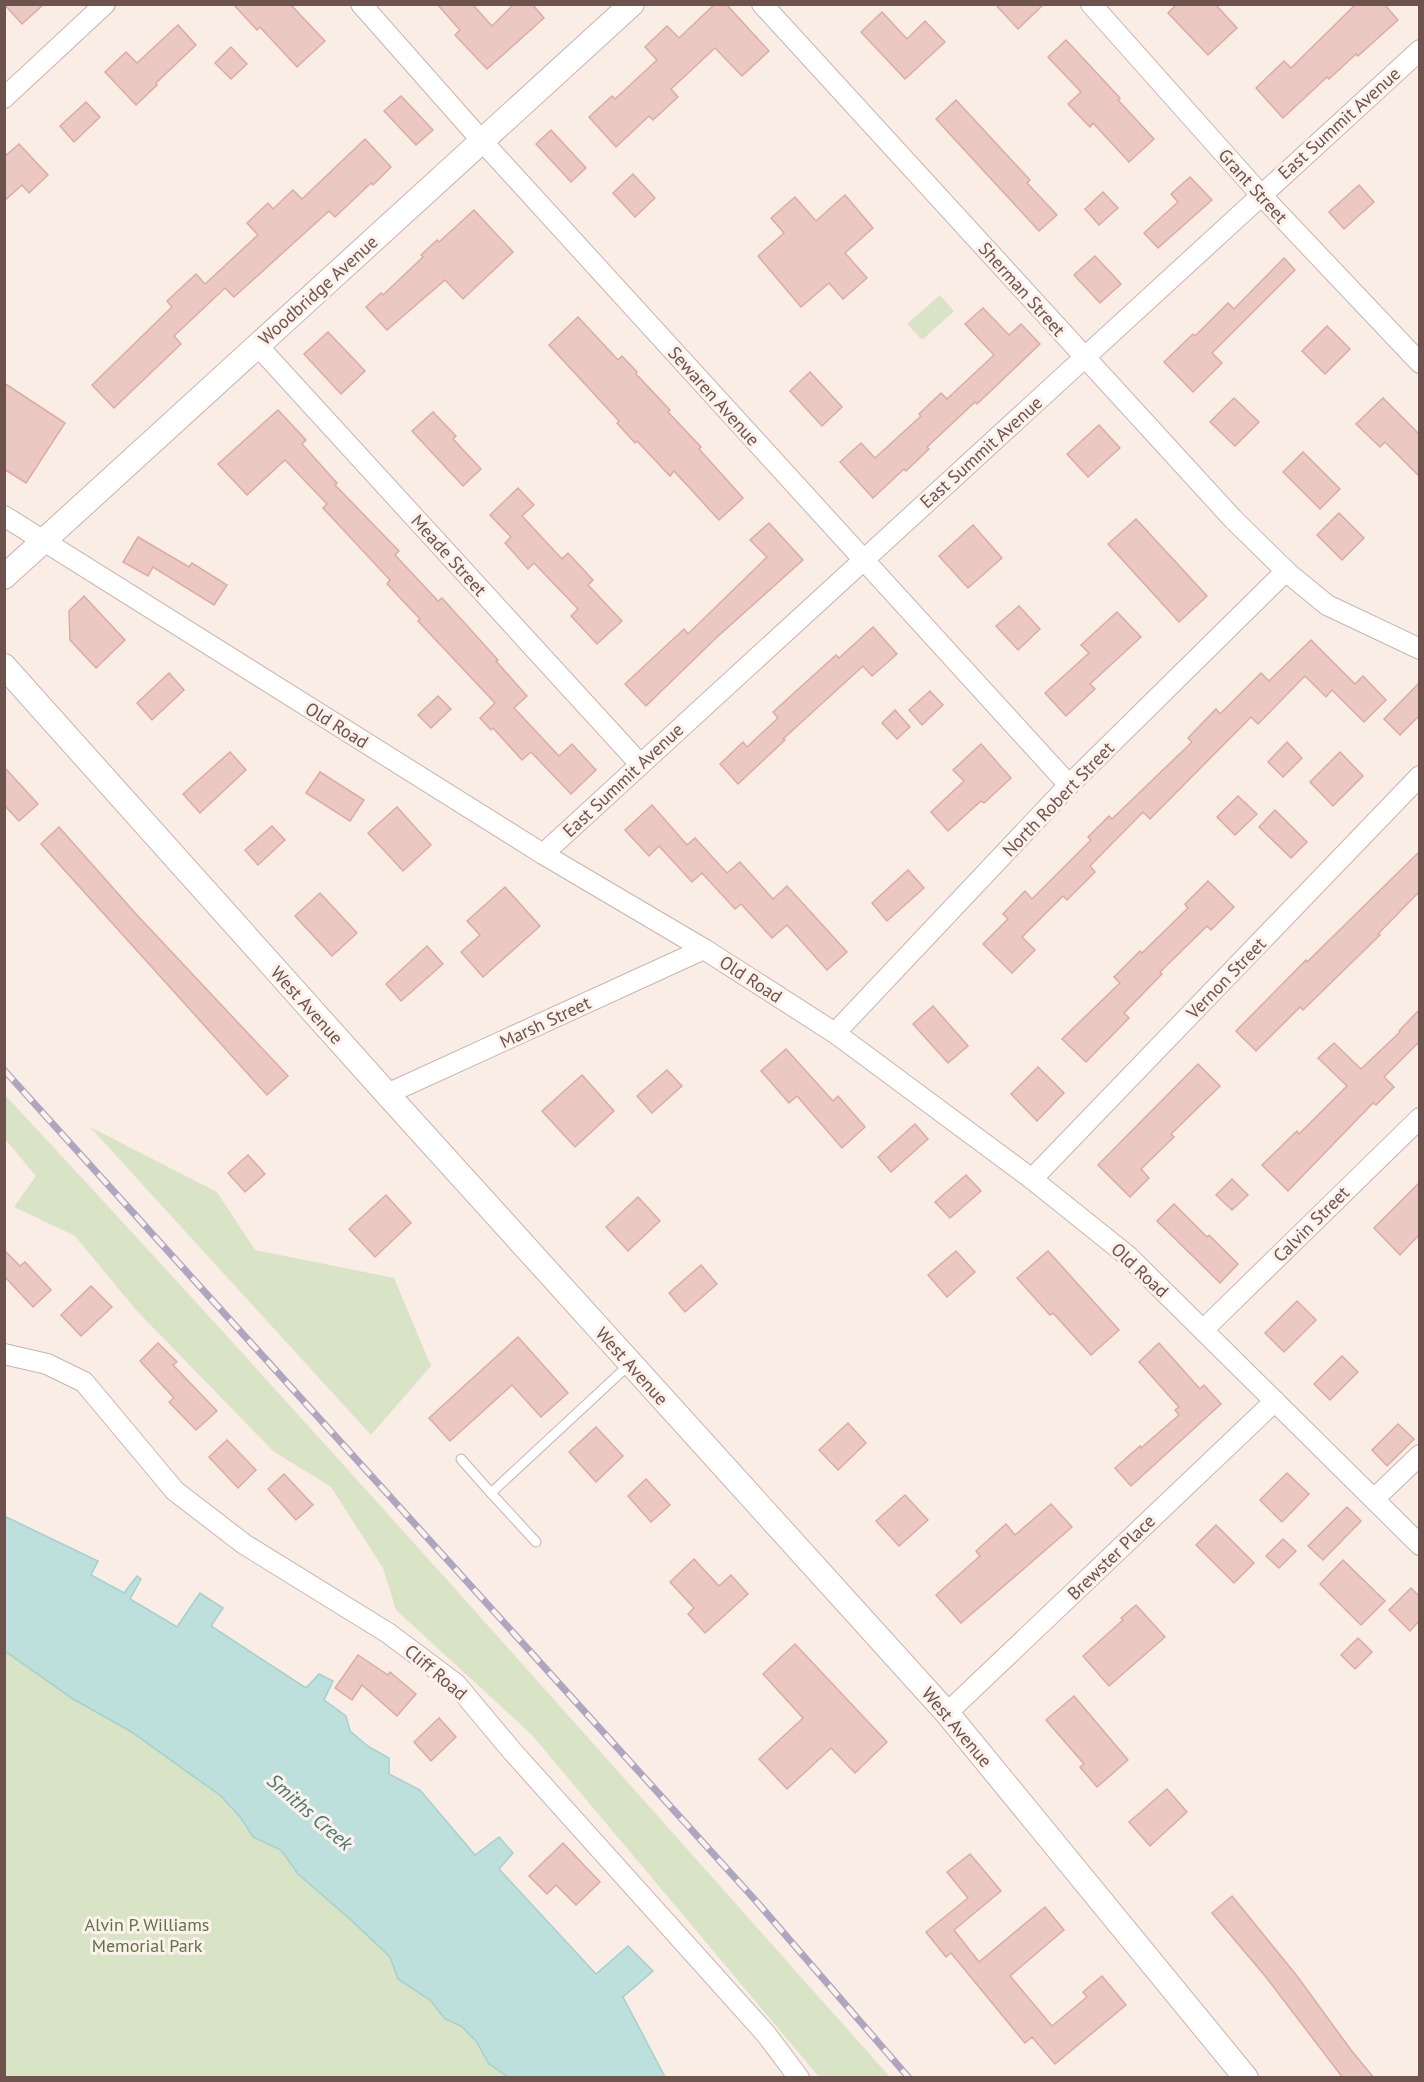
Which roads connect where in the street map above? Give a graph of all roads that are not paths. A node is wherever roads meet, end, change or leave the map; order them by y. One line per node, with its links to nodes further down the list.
1 (105, 4): 7 (street)
2 (361, 4): 8 (street, Sewaren Avenue)
3 (632, 4): 8 (street, Woodbridge Avenue)
4 (762, 4): 11 (street, Sherman Street)
5 (1091, 4): 9 (street, Grant Street)
6 (1419, 50): 9 (street, East Summit Avenue)
7 (4, 98)
8 (482, 141): 10 (street, Woodbridge Avenue); 15 (street, Sewaren Avenue)
9 (1261, 195): 11 (street, East Summit Avenue); 12 (street, Grant Street)
10 (257, 345): 14 (street, Woodbridge Avenue); 20 (street, Meade Street)
11 (1084, 357): 15 (street, East Summit Avenue); 16 (street, Sherman Street)
12 (1419, 363)
13 (4, 516): 14 (street, Old Road)
14 (43, 542): 17 (street, Woodbridge Avenue); 23 (street, Old Road)
15 (863, 560): 20 (street, East Summit Avenue); 22 (street, Sewaren Avenue)
16 (1286, 571): 18 (street, Sherman Street); 22 (street, North Robert Street)
17 (4, 577)
18 (1419, 649)
19 (4, 666): 26 (street, West Avenue)
20 (640, 764): 23 (street, East Summit Avenue)
21 (1419, 776): 28 (street, Vernon Street)
22 (1069, 786): 25 (street, North Robert Street)
23 (543, 854): 24 (street, Old Road)
24 (704, 949): 25 (street, Old Road); 26 (street, Marsh Street)
25 (835, 1033): 28 (street, Old Road)
26 (387, 1095): 31 (street, West Avenue)
27 (1419, 1118): 29 (street, Calvin Street)
28 (1032, 1179): 29 (street, Old Road)
29 (1203, 1330): 32 (street, Old Road)
30 (4, 1354): 40 (street, Cliff Road)
31 (630, 1364): 35 (lane); 39 (street, West Avenue)
32 (1275, 1401): 36 (street, Old Road); 39 (street, Brewster Place)
33 (1419, 1455): 36 (street)
34 (461, 1459): 35 (lane)
35 (491, 1492): 37 (lane)
36 (1374, 1499): 38 (street, Old Road)
37 (537, 1542)
38 (1419, 1545)
39 (947, 1713): 41 (street, West Avenue)
40 (799, 2078)
41 (1246, 2078)

